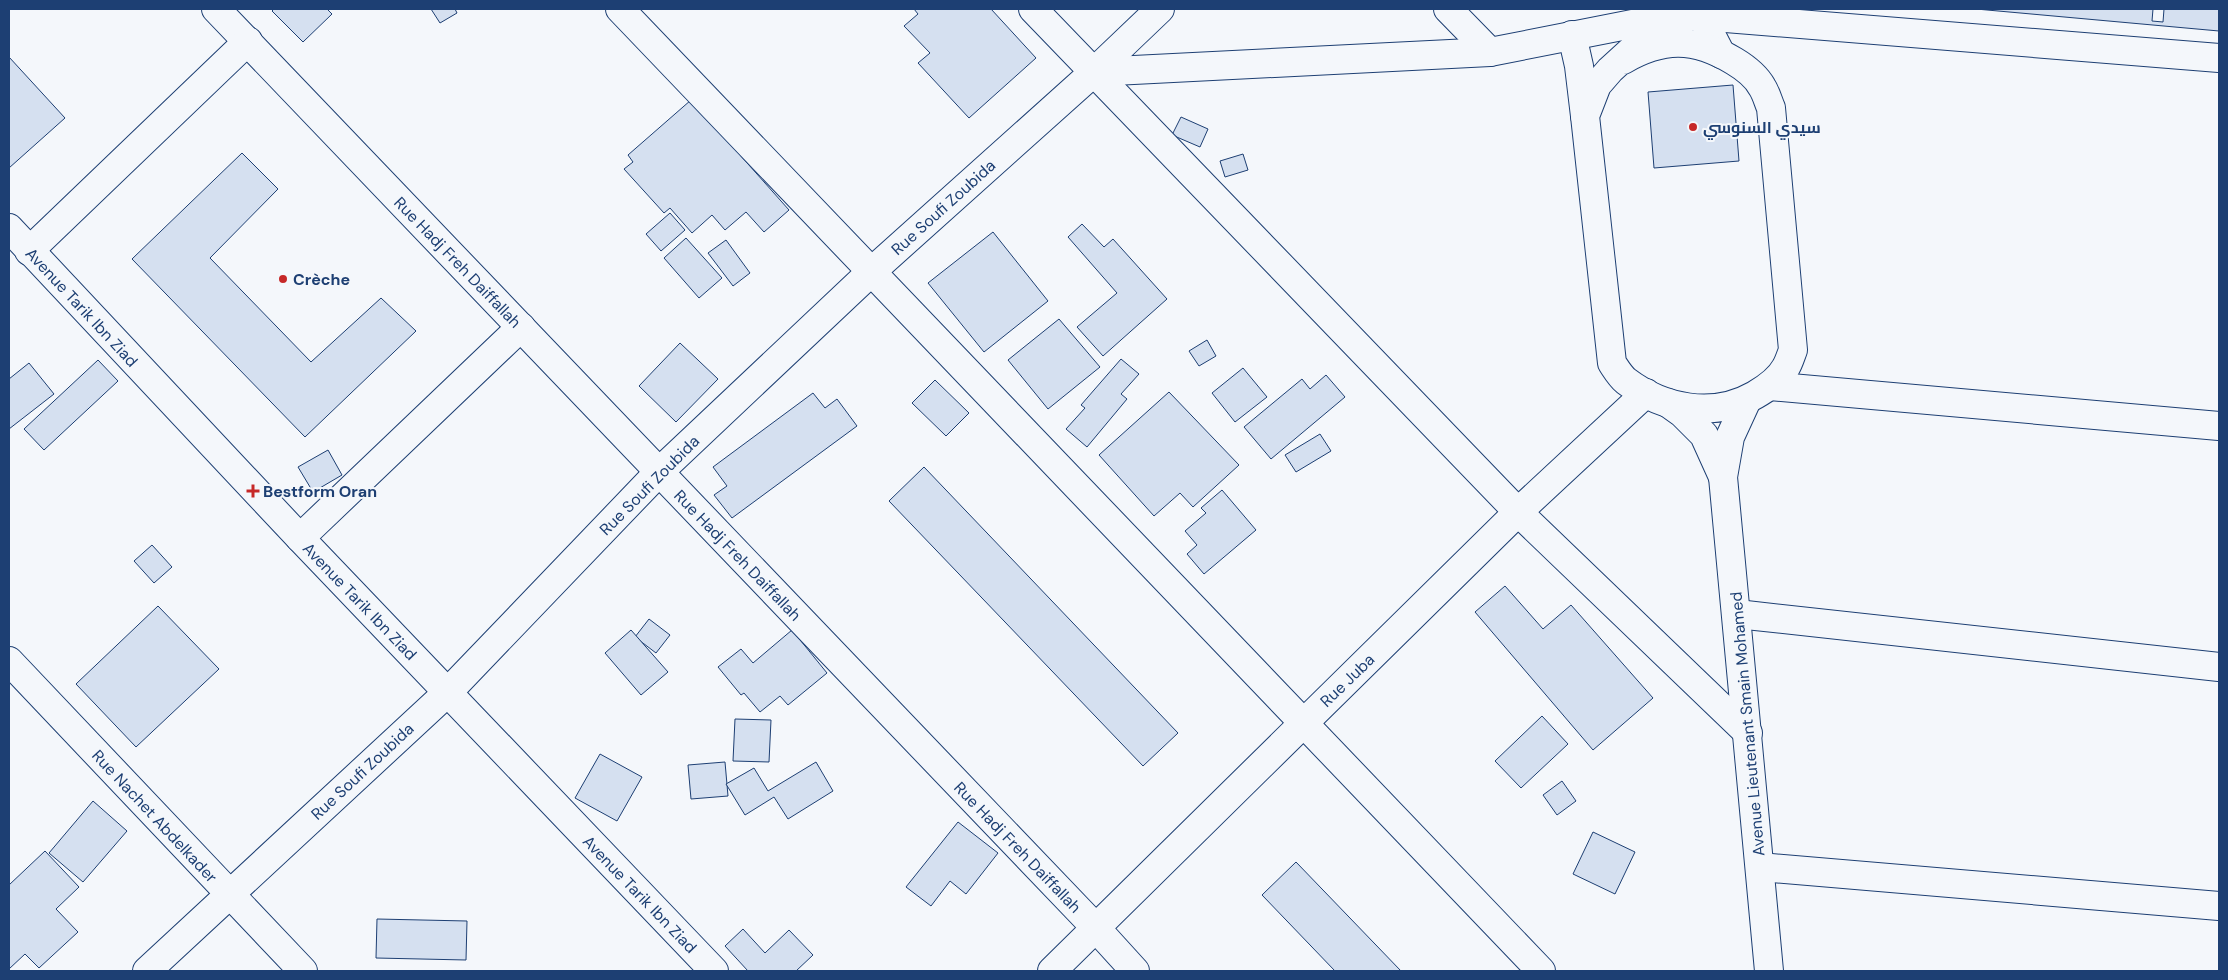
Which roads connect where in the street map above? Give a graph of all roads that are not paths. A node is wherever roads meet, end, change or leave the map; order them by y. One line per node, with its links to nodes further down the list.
1 (216, 9): 9 (street, Rue Hadj Freh Daiffallah)
2 (620, 9): 18 (street)
3 (1033, 9): 14 (street)
4 (1160, 9): 14 (street, Rue Soufi Zoubida)
5 (1448, 9): 10 (street)
6 (1700, 12): 7 (street); 11 (street); 12 (street)
7 (1669, 13): 8 (street); 13 (street)
8 (1572, 35): 10 (street); 15 (street)
9 (248, 42): 17 (street); 19 (street, Rue Hadj Freh Daiffallah)
10 (1490, 52): 14 (street)
11 (1721, 54): 13 (street); 20 (street)
12 (2219, 58)
13 (1623, 60): 15 (street)
14 (1094, 72): 18 (street, Rue Soufi Zoubida); 25 (street)
15 (1585, 116): 21 (street)
16 (9, 228): 17 (street, Avenue Tarik Ibn Ziad)
17 (29, 251): 26 (street, Avenue Tarik Ibn Ziad)
18 (870, 272): 23 (street, Rue Soufi Zoubida); 31 (street)
19 (521, 327): 23 (street, Rue Hadj Freh Daiffallah); 26 (street)
20 (1758, 393): 21 (street); 22 (street); 24 (street)
21 (1656, 397): 24 (street); 25 (street, Rue Juba)
22 (2219, 426)
23 (659, 472): 30 (street, Rue Soufi Zoubida); 36 (street, Rue Hadj Freh Daiffallah)
24 (1723, 476): 27 (street, Avenue Lieutenant Smain Mohamed)
25 (1518, 512): 31 (street, Rue Juba); 32 (street)
26 (300, 538): 30 (street, Avenue Tarik Ibn Ziad)
27 (1736, 614): 29 (street); 32 (street, Avenue Lieutenant Smain Mohamed)
28 (9, 661): 34 (street, Rue Nachet Abdelkader)
29 (2219, 667)
30 (448, 692): 34 (street, Rue Soufi Zoubida); 39 (street, Avenue Tarik Ibn Ziad)
31 (1302, 723): 36 (street, Rue Juba); 42 (street)
32 (1748, 733): 33 (street, Avenue Lieutenant Smain Mohamed)
33 (1760, 866): 35 (street); 43 (street, Avenue Lieutenant Smain Mohamed)
34 (228, 894): 37 (street, Rue Soufi Zoubida); 38 (street, Rue Nachet Abdelkader)
35 (2219, 906)
36 (1095, 927): 40 (street, Rue Juba); 41 (street, Rue Hadj Freh Daiffallah)
37 (147, 971)
38 (303, 971)
39 (714, 971)
40 (1052, 971)
41 (1135, 971)
42 (1540, 971)
43 (1769, 971)

